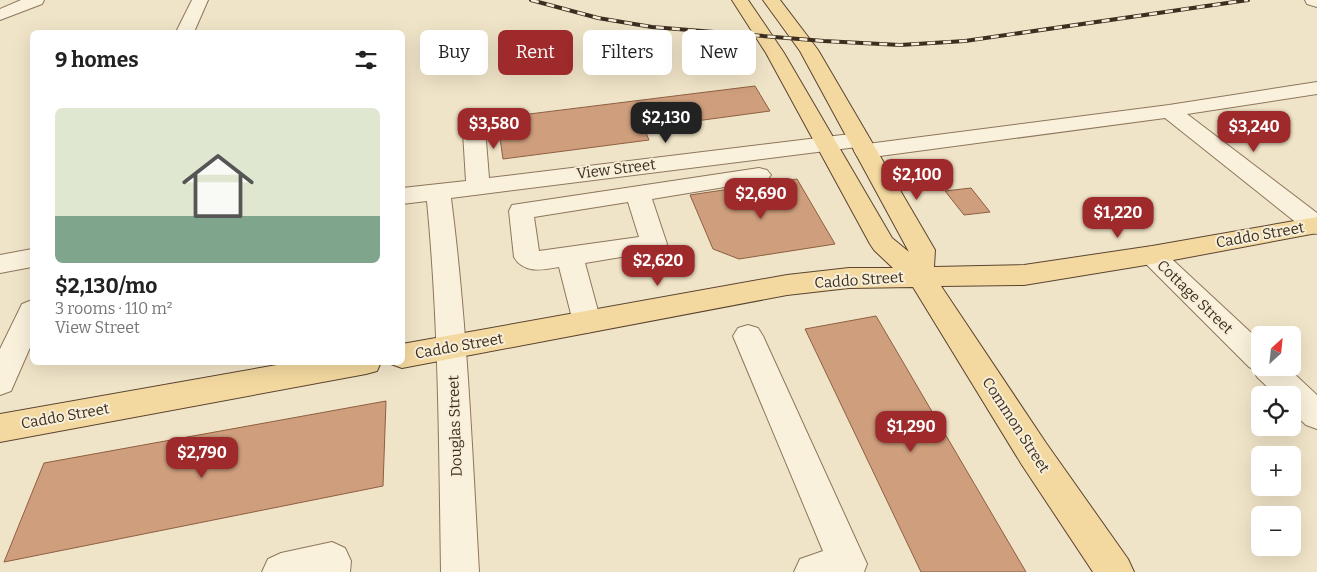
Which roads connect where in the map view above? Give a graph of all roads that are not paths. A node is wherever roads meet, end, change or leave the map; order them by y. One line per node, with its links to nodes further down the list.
1 (36, 0): 7 (street)
2 (200, 0): 8 (street)
3 (740, 0): 12 (main road, Common Street)
4 (771, 0): 13 (main road)
5 (1313, 0): 6 (street)
6 (1317, 2)
7 (0, 14)
8 (186, 30)
9 (1317, 88): 10 (street, View Street)
10 (1169, 111): 13 (street, View Street); 21 (street)
11 (473, 116): 17 (street)
12 (825, 143): 13 (street, View Street); 14 (street, View Street); 26 (main road, Common Street)
13 (862, 145): 26 (main road)
14 (645, 166): 15 (street, View Street); 19 (street)
15 (613, 170): 17 (street, View Street); 19 (street)
16 (760, 175): 19 (street)
17 (478, 187): 18 (street, View Street)
18 (438, 191): 20 (street, View Street); 30 (street, Douglas Street)
19 (638, 194): 24 (street); 24 (street)
20 (405, 196)
21 (1317, 225): 22 (main road, Caddo Street)
22 (1152, 255): 26 (main road, Caddo Street); 31 (street, Cottage Street)
23 (30, 258): 25 (street)
24 (570, 258): 28 (street)
25 (0, 264)
26 (920, 276): 28 (main road, Caddo Street); 42 (main road, Common Street)
27 (30, 315): 35 (street)
28 (587, 322): 30 (main road, Caddo Street)
29 (748, 336): 41 (street)
30 (452, 347): 32 (main road, Caddo Street); 40 (street, Douglas Street)
31 (1251, 351)
32 (405, 355)
33 (349, 365): 37 (main road, Caddo Street)
34 (1276, 376): 36 (street)
35 (0, 382)
36 (1317, 415)
37 (0, 428)
38 (281, 572): 39 (street)
39 (331, 572)
40 (460, 572)
41 (813, 572)
42 (1115, 572)

